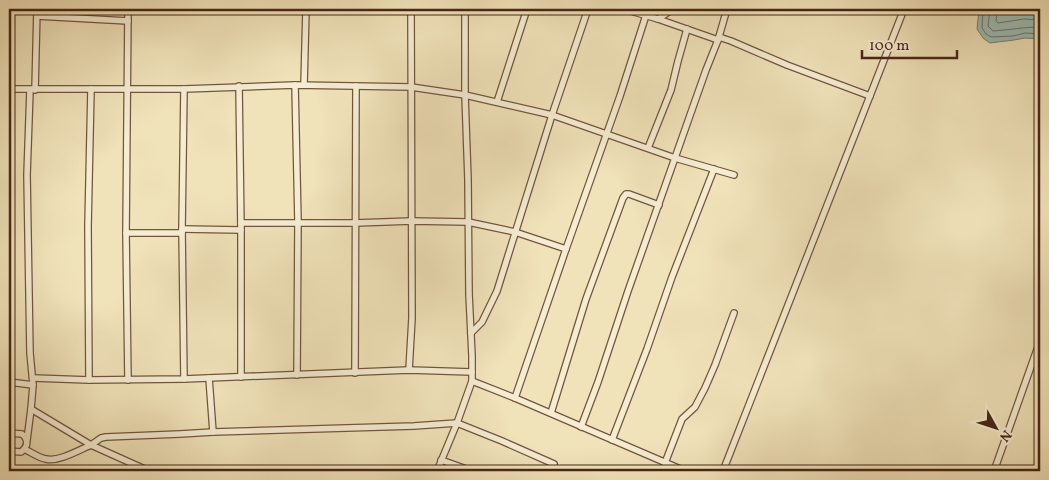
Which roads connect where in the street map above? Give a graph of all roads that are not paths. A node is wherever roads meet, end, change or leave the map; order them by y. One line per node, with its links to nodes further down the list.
1 (37, 9): 13 (street)
2 (128, 9): 16 (street)
3 (306, 9): 20 (street)
4 (411, 9): 23 (street)
5 (466, 9): 29 (street)
6 (527, 9): 31 (street)
7 (588, 9): 32 (street)
8 (624, 9): 14 (street)
9 (648, 9): 14 (street)
10 (674, 9): 15 (street)
11 (727, 9): 18 (street)
12 (904, 9): 30 (street)
13 (37, 16): 16 (street); 28 (street)
14 (646, 16): 15 (street); 33 (street)
15 (658, 19): 17 (street)
16 (128, 21): 26 (street)
17 (687, 29): 18 (street); 34 (street)
18 (718, 39): 30 (street); 35 (street)
19 (295, 85): 20 (street); 21 (street); 40 (street)
20 (304, 85): 22 (street)
21 (239, 86): 27 (street); 43 (street)
22 (356, 86): 23 (street); 42 (street)
23 (411, 87): 29 (street); 39 (street)
24 (91, 88): 26 (street); 28 (street); 59 (street)
25 (9, 89): 28 (street)
26 (128, 89): 27 (street); 46 (street)
27 (184, 89): 44 (street)
28 (32, 90): 56 (street)
29 (465, 95): 31 (street); 41 (street)
30 (870, 96): 85 (street)
31 (497, 102): 32 (street)
32 (552, 115): 33 (street); 45 (street)
33 (606, 133): 34 (street); 47 (street)
34 (648, 148): 35 (street)
35 (676, 158): 36 (street); 38 (street)
36 (714, 168): 37 (street); 74 (street)
37 (734, 175)
38 (659, 206): 66 (street); 69 (street)
39 (412, 220): 41 (street); 42 (street); 51 (street)
40 (298, 222): 42 (street); 43 (street); 54 (street)
41 (468, 222): 45 (street); 49 (street)
42 (355, 223): 53 (street)
43 (241, 226): 44 (street); 55 (street)
44 (182, 231): 46 (street); 58 (street)
45 (515, 232): 47 (street); 49 (street)
46 (126, 233): 60 (street)
47 (566, 249): 64 (street)
48 (734, 313): 79 (street)
49 (471, 333): 52 (street)
50 (1040, 340): 86 (street)
51 (409, 370): 52 (street); 53 (street)
52 (472, 372): 61 (street)
53 (355, 373): 54 (street)
54 (297, 375): 55 (street)
55 (241, 377): 57 (street)
56 (33, 378): 59 (street); 63 (street)
57 (209, 378): 58 (street); 70 (street)
58 (184, 379): 60 (street)
59 (90, 380): 60 (street)
60 (128, 380)
61 (472, 381): 64 (street); 67 (street)
62 (9, 382): 63 (street)
63 (33, 385): 65 (street)
64 (515, 398): 66 (street)
65 (31, 410): 68 (street); 75 (street)
66 (551, 413): 69 (street)
67 (457, 423): 70 (street); 78 (street); 80 (street)
68 (29, 425): 72 (street); 73 (street)
69 (581, 426): 74 (street)
70 (213, 432): 75 (street)
71 (9, 433): 72 (street)
72 (22, 434): 73 (street)
73 (27, 440): 76 (street)
74 (612, 440): 79 (street)
75 (91, 445): 76 (street); 81 (street)
76 (24, 449): 77 (street)
77 (9, 451)
78 (441, 460): 82 (street); 83 (street)
79 (665, 463): 84 (street)
80 (554, 464)
81 (149, 471)
82 (437, 471)
83 (472, 471)
84 (685, 471)
85 (723, 471)
86 (994, 471)

